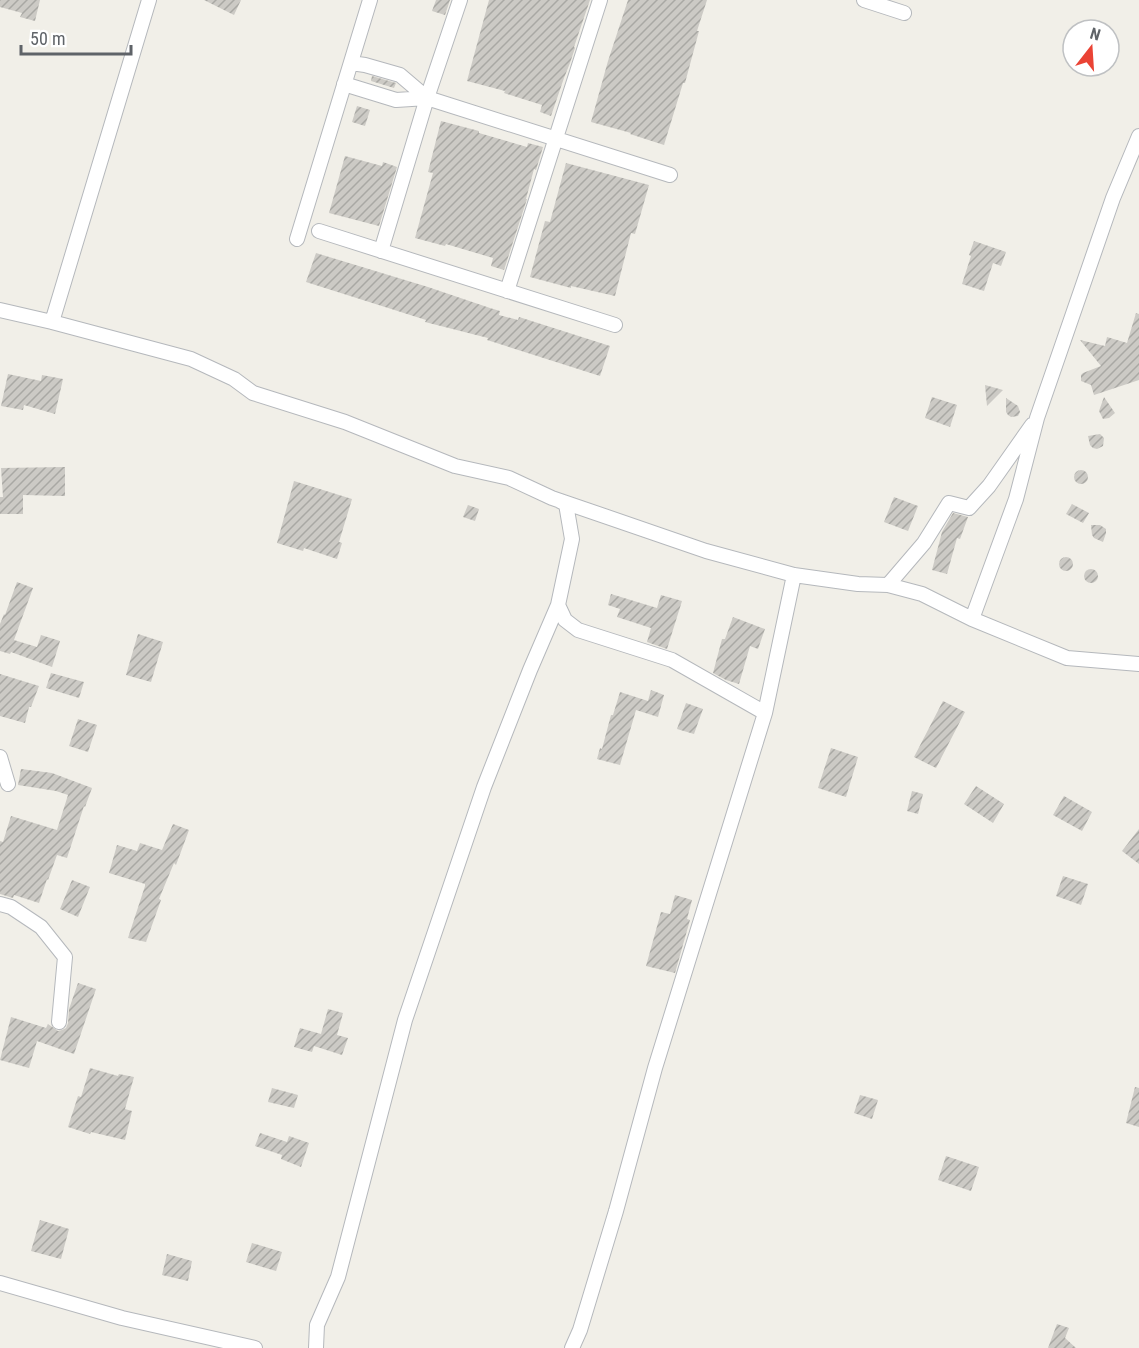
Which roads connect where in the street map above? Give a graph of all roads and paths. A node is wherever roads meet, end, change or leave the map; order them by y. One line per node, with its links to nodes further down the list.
1 (149, 0): 18 (street)
2 (370, 0): 7 (street)
3 (460, 0): 9 (street)
4 (600, 0): 11 (street)
5 (864, 0): 6 (street)
6 (904, 12)
7 (351, 63): 8 (street); 9 (street)
8 (344, 84): 9 (street); 14 (street)
9 (427, 98): 11 (street); 15 (street)
10 (1139, 136): 20 (street)
11 (556, 139): 12 (street); 16 (street)
12 (670, 175)
13 (319, 231): 15 (street)
14 (297, 239)
15 (381, 251): 16 (street)
16 (507, 291): 19 (street)
17 (0, 310): 18 (street)
18 (52, 322): 21 (street)
19 (615, 325)
20 (1037, 418): 23 (street); 25 (street)
21 (552, 498): 22 (street); 24 (street)
22 (794, 575): 23 (street); 27 (street)
23 (888, 585): 25 (street)
24 (558, 605): 27 (street); 34 (street)
25 (972, 619): 26 (street)
26 (1139, 664)
27 (765, 713): 35 (street)
28 (0, 757): 29 (street)
29 (8, 784)
30 (0, 904): 31 (street)
31 (59, 1022)
32 (0, 1283): 33 (street)
33 (255, 1348)
34 (316, 1348)
35 (572, 1348)

